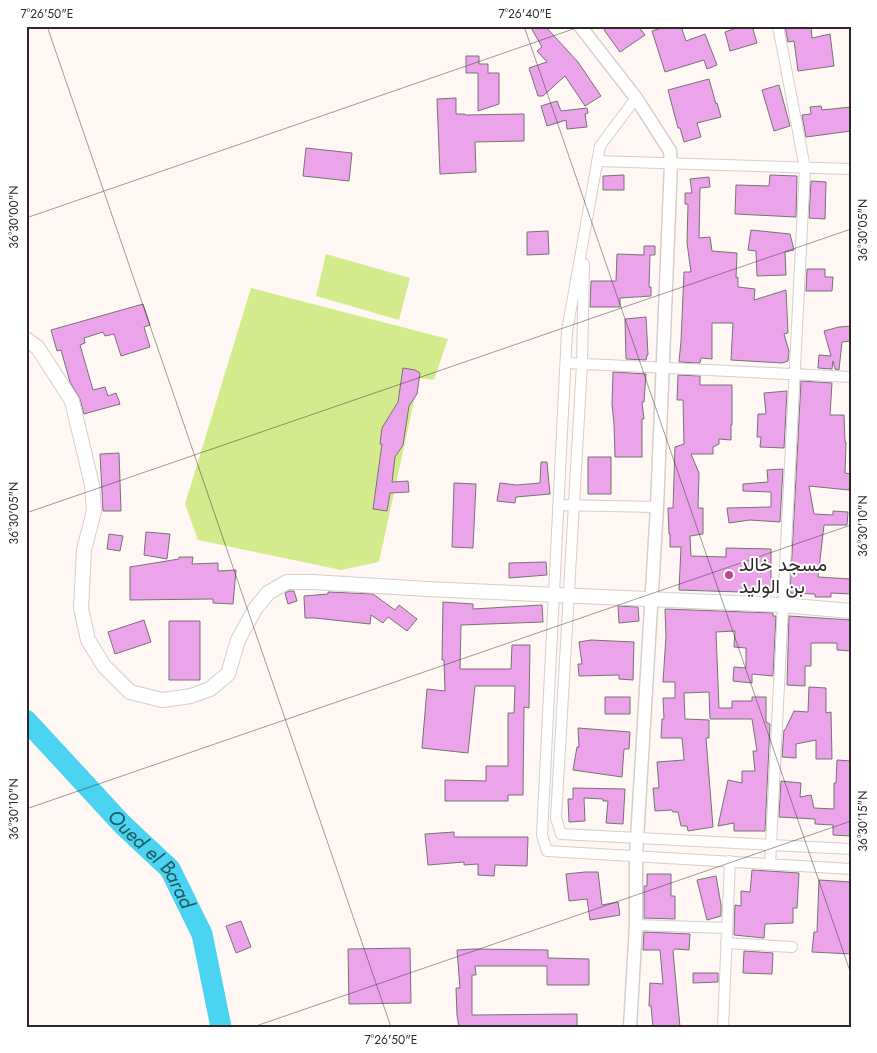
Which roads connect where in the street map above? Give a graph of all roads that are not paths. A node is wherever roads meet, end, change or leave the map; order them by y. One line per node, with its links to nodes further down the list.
1 (580, 26): 3 (street)
2 (778, 26): 6 (street)
3 (636, 98): 4 (street); 5 (street)
4 (598, 161): 5 (street); 8 (street)
5 (671, 163): 6 (street); 12 (street)
6 (805, 168): 7 (street); 13 (street)
7 (851, 169)
8 (584, 233): 10 (street); 11 (street)
9 (26, 339): 18 (main road)
10 (566, 363): 11 (street); 15 (street)
11 (582, 364): 12 (street); 16 (street)
12 (662, 368): 13 (street); 17 (street)
13 (794, 374): 14 (street); 21 (street)
14 (851, 377)
15 (558, 505): 16 (street); 18 (street)
16 (574, 505): 17 (street); 19 (street)
17 (656, 507): 20 (street)
18 (554, 595): 19 (main road); 26 (street)
19 (568, 596): 20 (main road); 23 (street)
20 (650, 599): 21 (main road); 23 (street)
21 (782, 605): 22 (main road); 24 (street)
22 (851, 611)
23 (637, 838): 24 (street); 26 (street)
24 (771, 845): 25 (street); 28 (street)
25 (851, 849)
26 (636, 856): 27 (street); 30 (street)
27 (730, 861): 28 (street); 31 (street)
28 (770, 864): 29 (street)
29 (851, 868)
30 (636, 925): 31 (street); 34 (street)
31 (727, 928): 32 (street)
32 (726, 943): 33 (street); 35 (street)
33 (792, 947)
34 (630, 1027)
35 (723, 1027)

